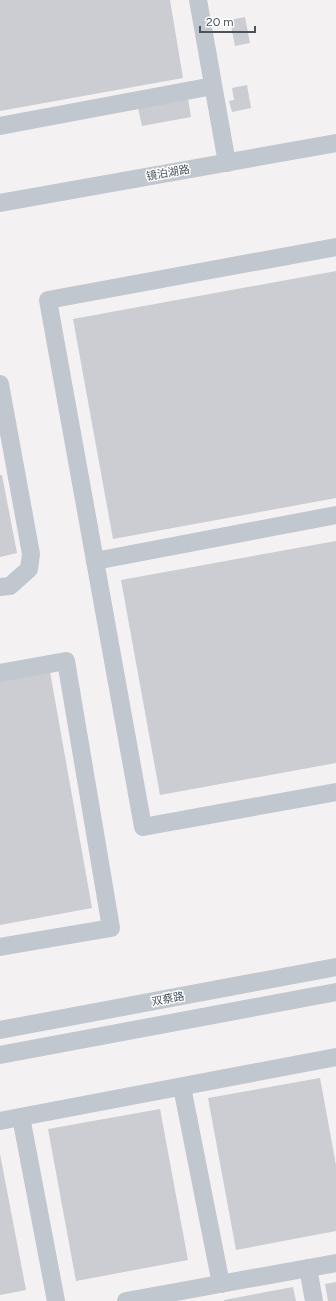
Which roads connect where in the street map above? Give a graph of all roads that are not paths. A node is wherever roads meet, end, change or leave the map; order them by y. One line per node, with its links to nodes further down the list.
1 (198, 0): 2 (street)
2 (213, 86): 3 (street); 5 (street)
3 (0, 126)
4 (336, 144): 5 (street, 镜泊湖路)
5 (227, 163): 6 (street, 镜泊湖路)
6 (0, 203)
7 (336, 247): 11 (street)
8 (0, 384): 9 (street)
9 (7, 460): 12 (street)
10 (336, 515): 11 (street)
11 (95, 561): 14 (street)
12 (0, 587)
13 (0, 673): 15 (street)
14 (336, 792)
15 (0, 947)
16 (336, 968): 18 (street, 双蔡路)
17 (336, 992): 19 (street)
18 (0, 1030)
19 (0, 1055)
20 (336, 1059): 21 (street)
21 (182, 1087): 22 (street); 26 (street)
22 (21, 1117): 23 (street); 27 (street)
23 (0, 1121)
24 (336, 1262): 25 (street)
25 (308, 1268): 26 (street); 29 (street)
26 (221, 1284): 28 (street)
27 (56, 1301)
28 (126, 1301)
29 (314, 1301)

